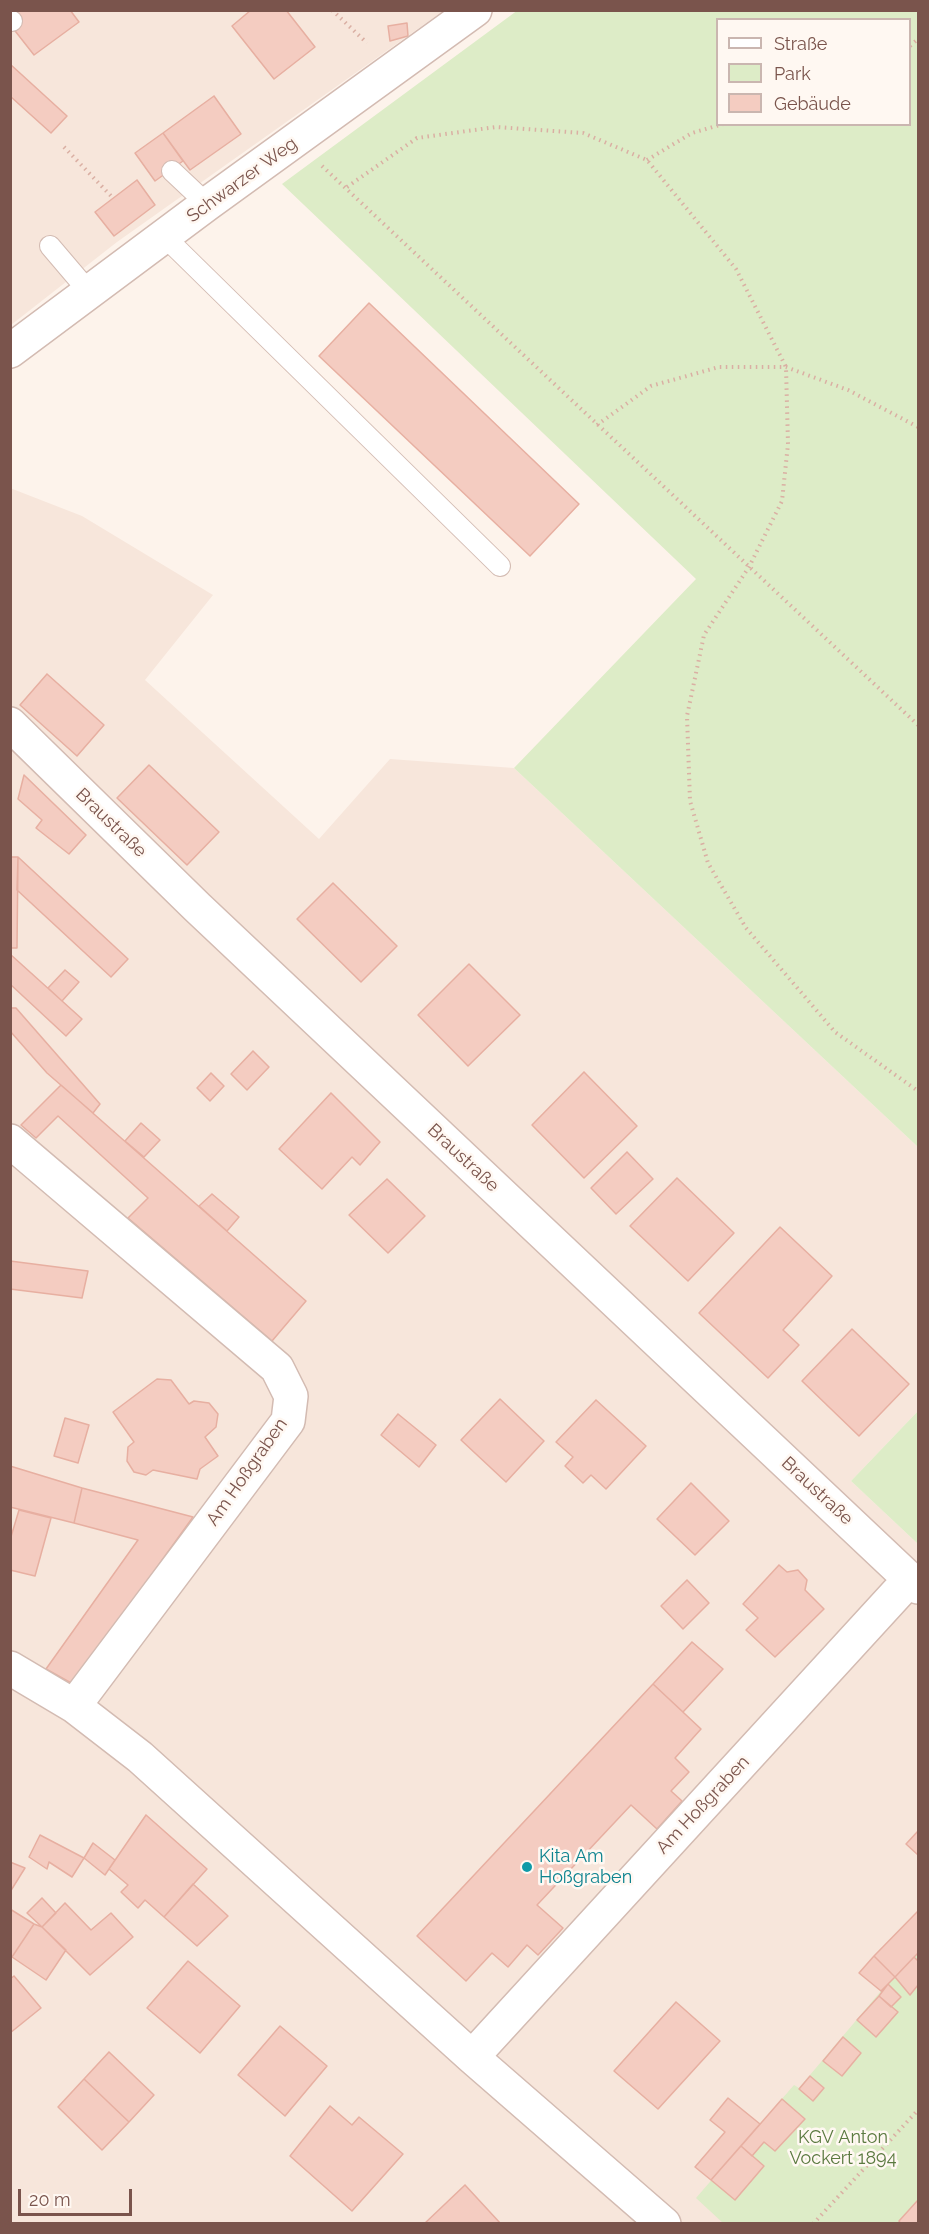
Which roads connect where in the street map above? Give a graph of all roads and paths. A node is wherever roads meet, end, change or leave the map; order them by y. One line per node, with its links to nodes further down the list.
1 (332, 10): 3 (path)
2 (475, 10): 3 (street, Schwarzer Weg)
3 (393, 69): 5 (street, Schwarzer Weg)
4 (716, 126): 7 (path)
5 (294, 143): 9 (path); 11 (street, Schwarzer Weg)
6 (64, 147): 10 (path)
7 (647, 160): 9 (path); 16 (path)
8 (172, 171): 11 (lane)
9 (347, 187): 17 (path)
10 (113, 198)
11 (207, 204): 12 (street, Schwarzer Weg)
12 (165, 237): 14 (street, Schwarzer Weg); 19 (lane)
13 (50, 246): 14 (lane)
14 (90, 293): 15 (street, Schwarzer Weg)
15 (10, 351)
16 (786, 368): 17 (path); 18 (path); 20 (path)
17 (597, 425): 20 (path)
18 (918, 427)
19 (500, 566)
20 (749, 567): 22 (path); 23 (path)
21 (10, 724): 25 (street, Braustraße)
22 (918, 725)
23 (918, 1091)
24 (10, 1141): 27 (street, Am Hoßgraben)
25 (914, 1583): 28 (street, Am Hoßgraben)
26 (10, 1668): 27 (street)
27 (74, 1706): 28 (street)
28 (472, 2057): 30 (street)
29 (918, 2110): 31 (path)
30 (664, 2223)
31 (813, 2223)

